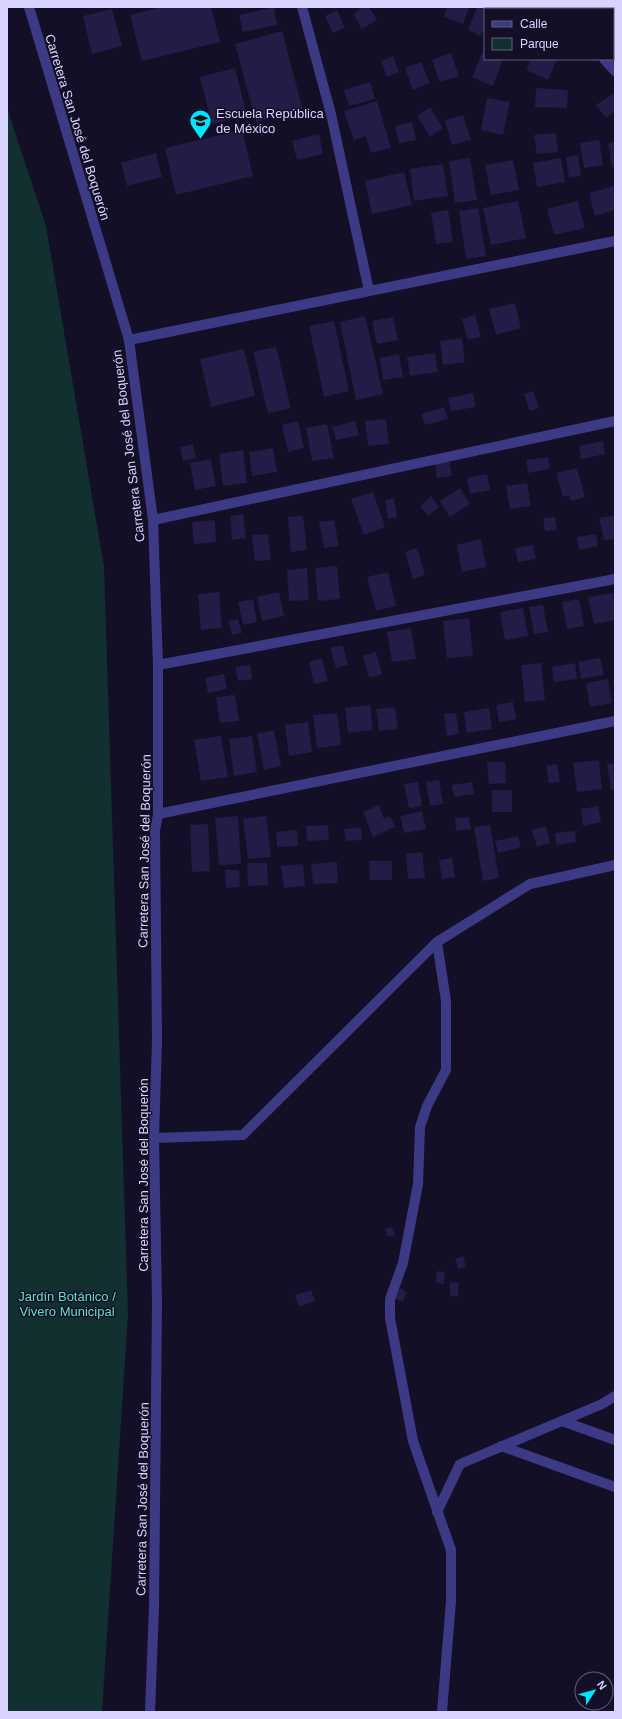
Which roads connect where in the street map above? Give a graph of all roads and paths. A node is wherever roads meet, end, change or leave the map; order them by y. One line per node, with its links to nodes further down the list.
1 (29, 7): 7 (street, Carretera San José del Boquerón)
2 (302, 7): 6 (street)
3 (605, 60): 4 (street)
4 (615, 71)
5 (615, 241): 6 (street)
6 (369, 291): 7 (street)
7 (129, 340): 9 (street, Carretera San José del Boquerón)
8 (615, 421): 9 (street)
9 (153, 520): 11 (street, Carretera San José del Boquerón)
10 (615, 579): 11 (street)
11 (158, 665): 13 (street, Carretera San José del Boquerón)
12 (615, 722): 13 (street)
13 (158, 814): 16 (street, Carretera San José del Boquerón)
14 (615, 865): 15 (street)
15 (437, 942): 16 (street); 22 (street)
16 (154, 1138): 23 (street, Carretera San José del Boquerón)
17 (615, 1396): 18 (street)
18 (562, 1421): 19 (street); 20 (street)
19 (615, 1440)
20 (501, 1446): 21 (street); 22 (street)
21 (615, 1487)
22 (437, 1512): 24 (street)
23 (150, 1712)
24 (442, 1712)

